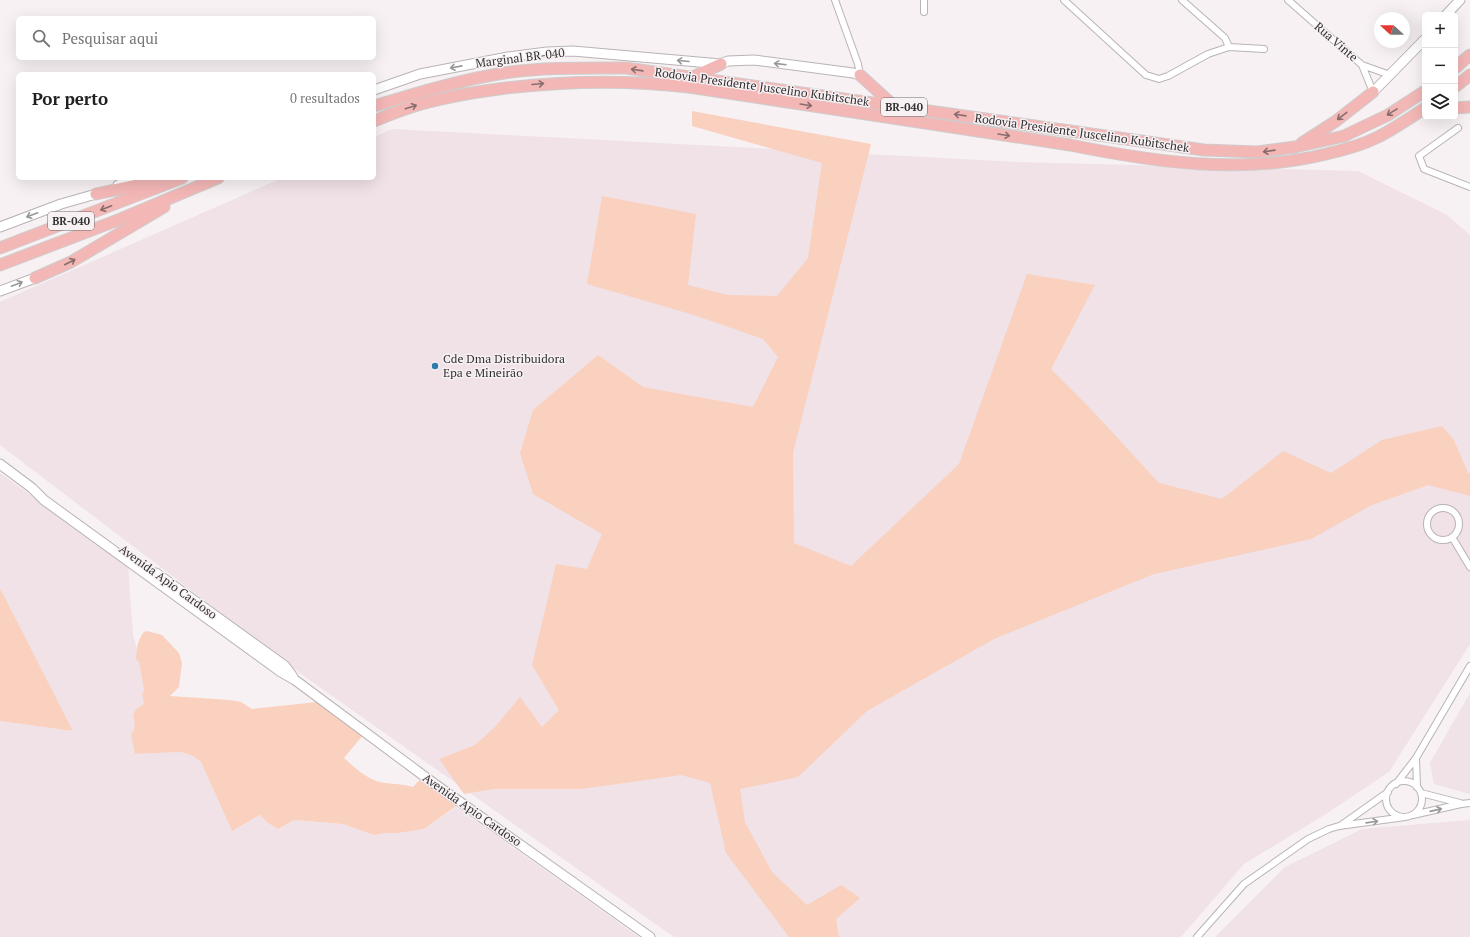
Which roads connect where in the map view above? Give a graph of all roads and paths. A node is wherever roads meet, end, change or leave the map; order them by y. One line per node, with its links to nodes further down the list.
1 (835, 0): 17 (street)
2 (924, 0): 8 (street)
3 (1064, 0): 11 (street)
4 (1182, 0): 11 (street)
5 (1288, 0): 15 (street, Rua Vinte)
6 (1468, 0): 7 (street)
7 (1459, 1): 9 (street)
8 (924, 12)
9 (1449, 12)
10 (1422, 42): 18 (street)
11 (1229, 48): 12 (street)
12 (1264, 49)
13 (1470, 55): 16 (highway)
14 (721, 64): 17 (street, Marginal BR-040, one-way to 14); 20 (highway); 22 (street, Marginal BR-040, one-way to 22)
15 (1362, 65): 18 (street); 23 (street, Rua Vinte)
16 (1458, 65)
17 (860, 75): 26 (highway)
18 (1390, 75): 23 (street)
19 (1470, 75): 21 (highway)
20 (693, 77): 25 (highway, Rodovia Presidente Juscelino Kubitschek / BR-040, one-way to 25); 26 (highway, Rodovia Presidente Juscelino Kubitschek / BR-040)
21 (1458, 85)
22 (376, 89)
23 (1373, 92): 34 (highway, one-way to 34)
24 (1422, 93): 34 (highway, Rodovia Presidente Juscelino Kubitschek / BR-040, one-way to 34)
25 (376, 105)
26 (894, 106): 34 (highway, Rodovia Presidente Juscelino Kubitschek / BR-040, one-way to 26)
27 (1470, 107): 28 (highway)
28 (1458, 108)
29 (1422, 110): 33 (highway, Rodovia Presidente Juscelino Kubitschek / BR-040)
30 (1422, 118): 33 (highway)
31 (376, 120): 33 (highway, Rodovia Presidente Juscelino Kubitschek / BR-040, one-way to 33)
32 (1458, 128): 40 (street)
33 (1378, 137)
34 (1295, 147)
35 (133, 180): 41 (street)
36 (159, 180): 41 (highway)
37 (177, 180): 43 (highway, BR-040, one-way to 43)
38 (213, 180): 39 (highway, BR-040)
39 (197, 186): 44 (highway, BR-040); 45 (highway, one-way to 39)
40 (1470, 186)
41 (96, 194): 42 (street, one-way to 42)
42 (0, 227)
43 (0, 248)
44 (0, 265)
45 (35, 278): 46 (street, one-way to 45)
46 (0, 291)
47 (0, 464): 60 (street, Avenida Apio Cardoso)
48 (1452, 537): 48 (street); 49 (street)
49 (1470, 567)
50 (1470, 666): 51 (street)
51 (1416, 758): 52 (street); 53 (street)
52 (1396, 784): 53 (street); 54 (street)
53 (1417, 787): 55 (street)
54 (1388, 792): 58 (street); 59 (street)
55 (1421, 793): 57 (street); 58 (street)
56 (1470, 803): 57 (street)
57 (1461, 804): 58 (street, one-way to 57)
58 (1407, 816): 59 (street, one-way to 58)
59 (1339, 826): 61 (street)
60 (650, 937)
61 (1197, 937)

